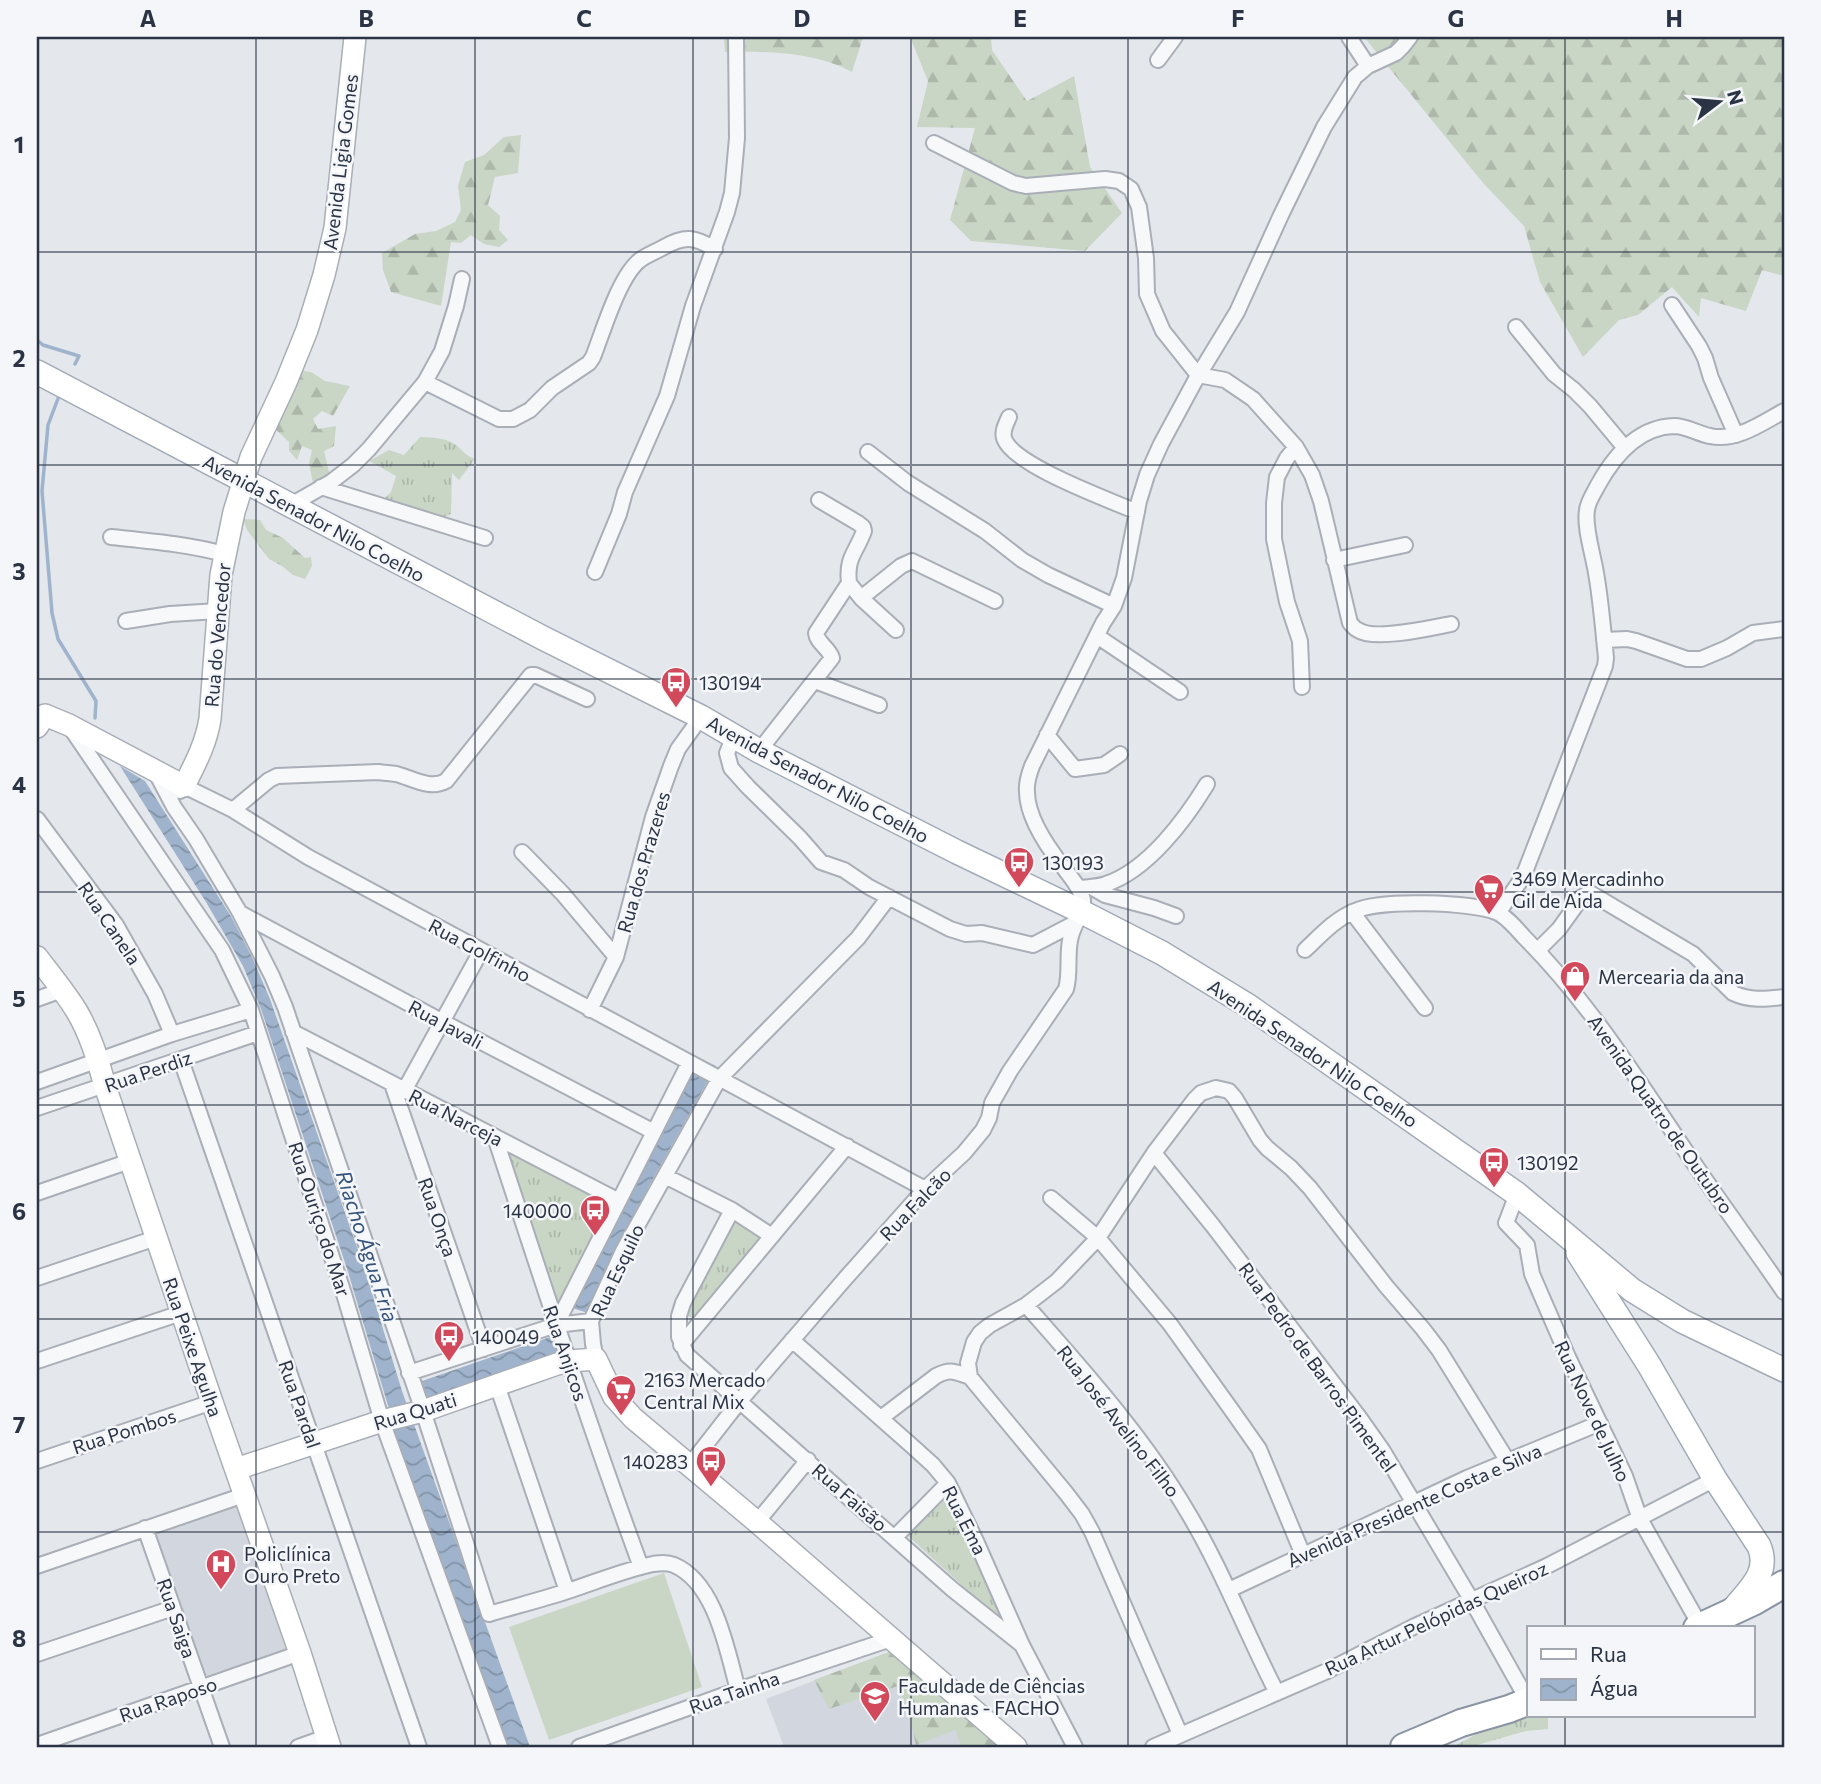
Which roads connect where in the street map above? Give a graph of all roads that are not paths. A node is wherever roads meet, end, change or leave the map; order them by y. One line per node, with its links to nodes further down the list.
1 (355, 37): 22 (street, Avenida Ligia Gomes)
2 (736, 37): 9 (street)
3 (1175, 37): 6 (street)
4 (1349, 37): 7 (street)
5 (1410, 37): 7 (street)
6 (1158, 60)
7 (1368, 66): 14 (street)
8 (934, 143): 14 (street)
9 (715, 249): 15 (street); 32 (street)
10 (461, 279): 15 (street)
11 (1672, 305): 18 (street)
12 (1516, 327): 20 (street)
13 (37, 372): 22 (main road, Avenida Senador Nilo Coelho)
14 (1198, 375): 19 (street); 26 (street)
15 (425, 382): 23 (street)
16 (1784, 411): 18 (street)
17 (1009, 417): 26 (street)
18 (1736, 435): 20 (street)
19 (1296, 447): 31 (street); 45 (street)
20 (1625, 448): 43 (street)
21 (868, 452): 36 (street)
22 (244, 481): 25 (main road, Avenida Senador Nilo Coelho); 30 (street, Rua do Vencedor)
23 (321, 488): 25 (street); 28 (street)
24 (819, 500): 33 (street)
25 (289, 506): 50 (main road, Avenida Senador Nilo Coelho)
26 (1137, 512): 36 (street)
27 (111, 537): 30 (street)
28 (485, 538)
29 (1405, 545): 31 (street)
30 (224, 554): 37 (street, Rua do Vencedor)
31 (1334, 560): 39 (street)
32 (595, 572)
33 (849, 583): 34 (street); 44 (street)
34 (861, 598): 35 (street); 41 (street)
35 (995, 601)
36 (1114, 606): 42 (street)
37 (218, 611): 38 (street); 58 (street, Rua do Vencedor)
38 (126, 621)
39 (1451, 624)
40 (1784, 629): 43 (street)
41 (896, 630)
42 (1097, 636): 46 (street); 52 (street)
43 (1604, 640): 67 (street)
44 (814, 681): 48 (street); 54 (street)
45 (1302, 687)
46 (1180, 692)
47 (587, 699): 60 (street)
48 (879, 705)
49 (40, 717): 51 (street, Rua Golfinho)
50 (701, 717): 53 (main road, Avenida Senador Nilo Coelho); 73 (street, Rua dos Prazeres)
51 (69, 725): 56 (street, Rua Golfinho); 78 (street, Rua Ouriço do Mar)
52 (1048, 735): 55 (street); 64 (street)
53 (734, 736): 54 (main road, Avenida Senador Nilo Coelho); 63 (street)
54 (759, 751): 64 (main road, Avenida Senador Nilo Coelho)
55 (1120, 754)
56 (155, 771): 58 (street, Rua Golfinho); 59 (street, Rua Ouriço do Mar)
57 (1207, 784): 64 (street)
58 (184, 786): 59 (street); 60 (street, Rua Golfinho)
59 (174, 807): 65 (street, Rua Ouriço do Mar)
60 (233, 810): 71 (street, Rua Golfinho)
61 (37, 819): 83 (street, Rua Canela)
62 (522, 852): 73 (street)
63 (889, 897): 64 (street); 87 (street, Rua Esquilo)
64 (1082, 902): 68 (street); 98 (street, Rua Falcão); 100 (main road, Avenida Senador Nilo Coelho)
65 (240, 912): 80 (street, Rua Javali); 81 (street, Rua Ouriço do Mar)
66 (1352, 912): 67 (street); 69 (street); 77 (street)
67 (1498, 913): 70 (street, Avenida Quatro de Outubro)
68 (1176, 916)
69 (1305, 950)
70 (1538, 950): 75 (street); 109 (street, Avenida Quatro de Outubro)
71 (481, 951): 79 (street, Rua Golfinho); 80 (street)
72 (37, 957): 74 (street, Rua Peixe Agulha)
73 (617, 957): 79 (street, Rua dos Prazeres)
74 (62, 990): 76 (street); 85 (street, Rua Peixe Agulha)
75 (1784, 998)
76 (37, 999)
77 (1425, 1008)
78 (251, 1010): 82 (street, Rua Ouriço do Mar); 83 (street, Rua Perdiz)
79 (590, 1010): 86 (street, Rua Golfinho)
80 (443, 1022): 90 (street); 92 (street, Rua Javali)
81 (293, 1032): 90 (street, Rua Narceja); 122 (street, Rua Ouriço do Mar)
82 (258, 1033): 84 (street, Rua Perdiz); 128 (street, Rua Ouriço do Mar)
83 (172, 1034): 85 (street, Rua Perdiz)
84 (181, 1060): 89 (street, Rua Perdiz); 130 (street, Rua Pardal)
85 (98, 1061): 88 (street, Rua Perdiz); 89 (street, Rua Peixe Agulha)
86 (691, 1064): 87 (street, Rua Golfinho); 92 (street, Rua Esquilo)
87 (718, 1078): 94 (street, Rua Golfinho); 97 (street, Rua Esquilo)
88 (37, 1082)
89 (105, 1086): 91 (street, Rua Perdiz); 96 (street, Rua Peixe Agulha)
90 (398, 1087): 93 (street, Rua Narceja); 116 (street, Rua Onça)
91 (37, 1108)
92 (654, 1132): 102 (street, Rua Esquilo)
93 (495, 1137): 102 (street, Rua Narceja); 113 (street, Rua Anjicos)
94 (847, 1146): 98 (street, Rua Golfinho); 104 (street)
95 (1154, 1153): 107 (street); 132 (street); 139 (street, Rua Pedro de Barros Pimentel)
96 (130, 1161): 99 (street); 106 (street, Rua Peixe Agulha)
97 (665, 1176): 103 (street); 112 (street, Rua Esquilo)
98 (925, 1189): 114 (street, Rua Falcão)
99 (37, 1193)
100 (1517, 1194): 105 (main road, Avenida Senador Nilo Coelho); 129 (street, Rua Nove de Julho)
101 (1051, 1198): 107 (street)
102 (619, 1201): 113 (street, Rua Esquilo)
103 (732, 1210): 104 (street); 115 (street)
104 (772, 1236): 115 (street)
105 (1567, 1236): 120 (main road, Avenida Senador Nilo Coelho); 136 (main road, Avenida Senador Nilo Coelho)
106 (156, 1238): 108 (street); 111 (street, Rua Peixe Agulha)
107 (1098, 1238): 110 (street); 144 (street)
108 (37, 1278)
109 (1784, 1292)
110 (1026, 1305): 121 (street); 149 (street, Rua José Avelino Filho)
111 (181, 1313): 118 (street); 124 (street, Rua Peixe Agulha)
112 (591, 1321): 113 (street, Rua Quati); 117 (street, Rua Esquilo)
113 (556, 1325): 116 (street, Rua Quati); 119 (street, Rua Anjicos)
114 (792, 1340): 125 (street, Rua Falcão); 127 (street, Rua Ema)
115 (681, 1345): 125 (street, Rua Faisão)
116 (484, 1349): 122 (street, Rua Quati)
117 (596, 1359): 119 (street, Rua Quati); 134 (street, Rua Esquilo)
118 (37, 1361)
119 (570, 1361): 123 (street, Rua Quati); 146 (street, Rua Anjicos)
120 (1784, 1370)
121 (970, 1377): 127 (street); 164 (street)
122 (411, 1378): 126 (street, Rua Ouriço do Mar)
123 (497, 1385): 126 (street, Rua Quati); 148 (street)
124 (212, 1402): 133 (street, Rua Pombos); 135 (street, Rua Peixe Agulha)
125 (739, 1402): 131 (street, Rua Faisão); 134 (street, Rua Falcão)
126 (421, 1410): 128 (street, Rua Quati); 148 (street, Rua Ouriço do Mar)
127 (881, 1418): 137 (street, Rua Ema)
128 (385, 1420): 130 (street, Rua Quati); 170 (street, Rua Ouriço do Mar)
129 (1600, 1423): 132 (street, Avenida Presidente Costa e Silva); 140 (street, Rua Nove de Julho)
130 (313, 1443): 135 (street, Rua Quati); 169 (street, Rua Pardal)
131 (808, 1460): 141 (street); 143 (street, Rua Faisão)
132 (1507, 1460): 139 (street, Avenida Presidente Costa e Silva)
133 (37, 1461)
134 (689, 1466): 141 (street, Rua Esquilo)
135 (236, 1469): 138 (street, Rua Peixe Agulha)
136 (1716, 1479): 140 (street, Rua Artur Pelópidas Queiroz); 152 (main road, Avenida Senador Nilo Coelho)
137 (948, 1483): 143 (street); 156 (street, Rua Ema)
138 (244, 1495): 142 (street); 157 (street, Rua Peixe Agulha)
139 (1414, 1504): 144 (street, Avenida Presidente Costa e Silva); 150 (street, Rua Pedro de Barros Pimentel)
140 (1640, 1519): 150 (street, Rua Artur Pelópidas Queiroz); 153 (street, Rua Nove de Julho)
141 (757, 1522): 155 (street, Rua Esquilo)
142 (145, 1528): 145 (street); 151 (street, Rua Saiga)
143 (895, 1537): 156 (street, Rua Faisão)
144 (1303, 1555): 149 (street, Avenida Presidente Costa e Silva)
145 (37, 1566)
146 (641, 1567): 148 (street); 160 (street)
147 (1784, 1584): 152 (highway)
148 (567, 1591)
149 (1229, 1591): 161 (street, Rua José Avelino Filho)
150 (1472, 1601): 161 (street, Rua Artur Pelópidas Queiroz); 162 (street, Rua Pedro de Barros Pimentel)
151 (173, 1608): 158 (street); 159 (street, Rua Saiga)
152 (1730, 1613): 154 (highway)
153 (1698, 1626)
154 (1701, 1626)
155 (891, 1639): 160 (street, Rua Tainha); 172 (street, Rua Esquilo)
156 (1022, 1645): 173 (street, Rua Ema)
157 (300, 1653): 159 (street, Rua Raposo); 165 (street, Rua Peixe Agulha)
158 (37, 1654)
159 (201, 1688): 166 (street, Rua Raposo); 167 (street, Rua Saiga)
160 (738, 1690): 171 (street, Rua Tainha)
161 (1277, 1693): 164 (street, Rua Artur Pelópidas Queiroz)
162 (1527, 1697)
163 (1527, 1702): 175 (highway)
164 (1180, 1734): 174 (street, Rua Artur Pelópidas Queiroz)
165 (328, 1742): 168 (street)
166 (37, 1745)
167 (222, 1747)
168 (298, 1747)
169 (419, 1747)
170 (500, 1747)
171 (579, 1747)
172 (1016, 1747)
173 (1075, 1747)
174 (1153, 1747)
175 (1404, 1747)

